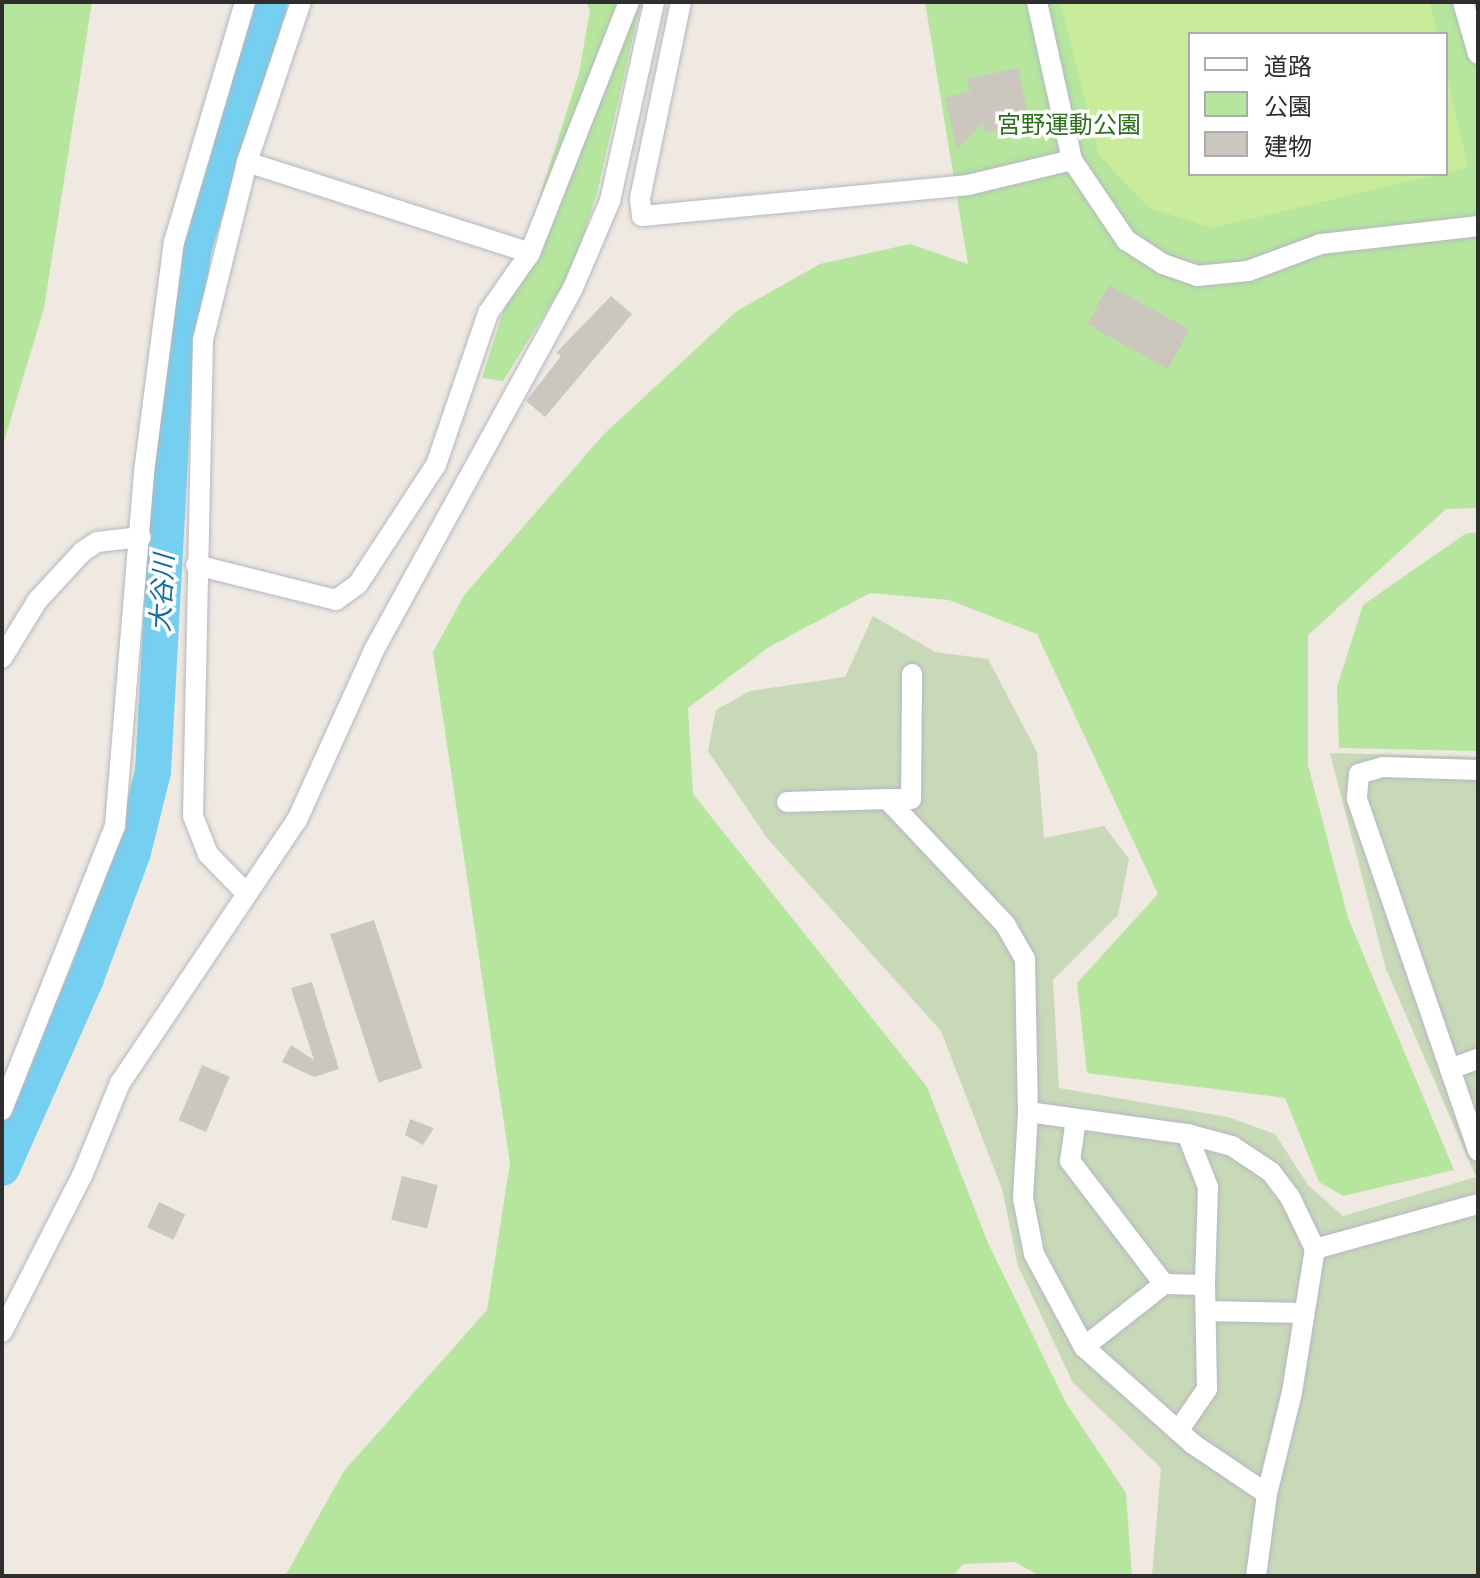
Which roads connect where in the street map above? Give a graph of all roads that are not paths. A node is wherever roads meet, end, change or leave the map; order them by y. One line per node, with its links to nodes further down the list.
1 (245, 2): 13 (street)
2 (301, 2): 10 (street)
3 (629, 2): 12 (street)
4 (654, 2): 20 (street)
5 (681, 2): 9 (street)
6 (1037, 2): 9 (street)
7 (1463, 2): 8 (street)
8 (1478, 54)
9 (1072, 160): 11 (street)
10 (247, 162): 12 (street); 14 (street)
11 (1478, 226)
12 (530, 253): 14 (street)
13 (141, 537): 15 (street); 23 (street)
14 (196, 565): 20 (street)
15 (2, 658)
16 (912, 674): 18 (street)
17 (1478, 770): 22 (street)
18 (887, 799): 19 (street); 24 (street)
19 (787, 802)
20 (247, 894): 34 (street)
21 (1478, 1059): 22 (street)
22 (1450, 1069): 27 (street)
23 (2, 1110)
24 (1028, 1112): 25 (street); 35 (street)
25 (1076, 1119): 26 (street); 30 (street)
26 (1187, 1134): 29 (street); 31 (street)
27 (1478, 1151)
28 (1478, 1204): 29 (street)
29 (1315, 1249): 33 (street)
30 (1164, 1284): 31 (street); 35 (street)
31 (1205, 1285): 32 (street)
32 (1206, 1311): 33 (street); 36 (street)
33 (1304, 1313): 37 (street)
34 (2, 1332)
35 (1084, 1347): 36 (street)
36 (1178, 1431): 37 (street)
37 (1267, 1494): 38 (street)
38 (1256, 1576)

